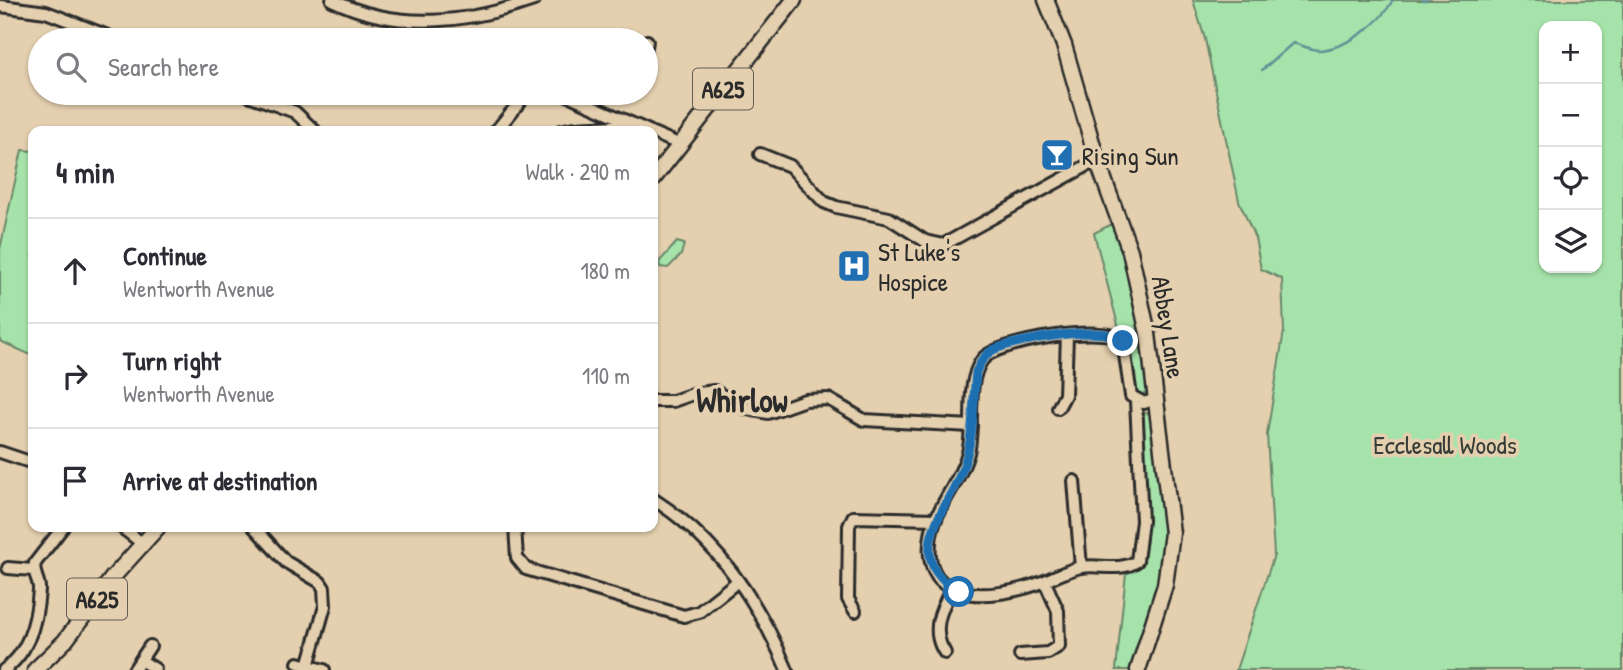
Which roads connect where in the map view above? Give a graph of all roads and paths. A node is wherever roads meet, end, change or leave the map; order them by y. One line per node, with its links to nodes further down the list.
1 (3, 0): 6 (street)
2 (332, 0): 3 (street)
3 (534, 0)
4 (794, 0): 17 (main road, A625)
5 (1046, 0): 19 (main road, Abbey Lane)
6 (0, 6): 7 (street)
7 (87, 28)
8 (274, 105): 12 (street)
9 (517, 105): 13 (street)
10 (598, 105): 11 (street)
11 (628, 122): 14 (street); 15 (street)
12 (309, 126)
13 (500, 126)
14 (617, 126)
15 (637, 126)
16 (658, 135): 17 (street)
17 (681, 145): 20 (main road, A625)
18 (760, 153): 19 (street)
19 (1097, 160): 22 (main road, Abbey Lane)
20 (658, 173)
21 (1067, 335): 24 (street); 25 (street); 26 (street)
22 (1156, 399): 24 (street); 57 (main road, Abbey Lane)
23 (658, 401): 26 (street)
24 (1136, 401): 38 (street)
25 (1058, 408)
26 (971, 426): 31 (street)
27 (0, 452): 28 (street)
28 (28, 461)
29 (1074, 481): 38 (street)
30 (658, 503): 42 (street)
31 (936, 519): 45 (street); 46 (street)
32 (60, 532): 40 (street)
33 (128, 532): 37 (street)
34 (153, 532): 37 (main road, A625)
35 (259, 532): 43 (street)
36 (515, 532): 42 (street)
37 (142, 543): 53 (main road, A625)
38 (1081, 567): 44 (street)
39 (8, 568): 40 (street)
40 (33, 570): 52 (street)
41 (328, 570): 43 (street)
42 (738, 581): 56 (street)
43 (320, 582): 55 (street)
44 (1045, 582): 45 (street); 49 (street)
45 (952, 588): 48 (street)
46 (855, 611)
47 (150, 646): 50 (street)
48 (945, 653)
49 (1020, 655)
50 (142, 661): 51 (street); 54 (street)
51 (155, 669)
52 (4, 670)
53 (35, 670)
54 (134, 670)
55 (324, 670)
56 (787, 670)
57 (1138, 670)

